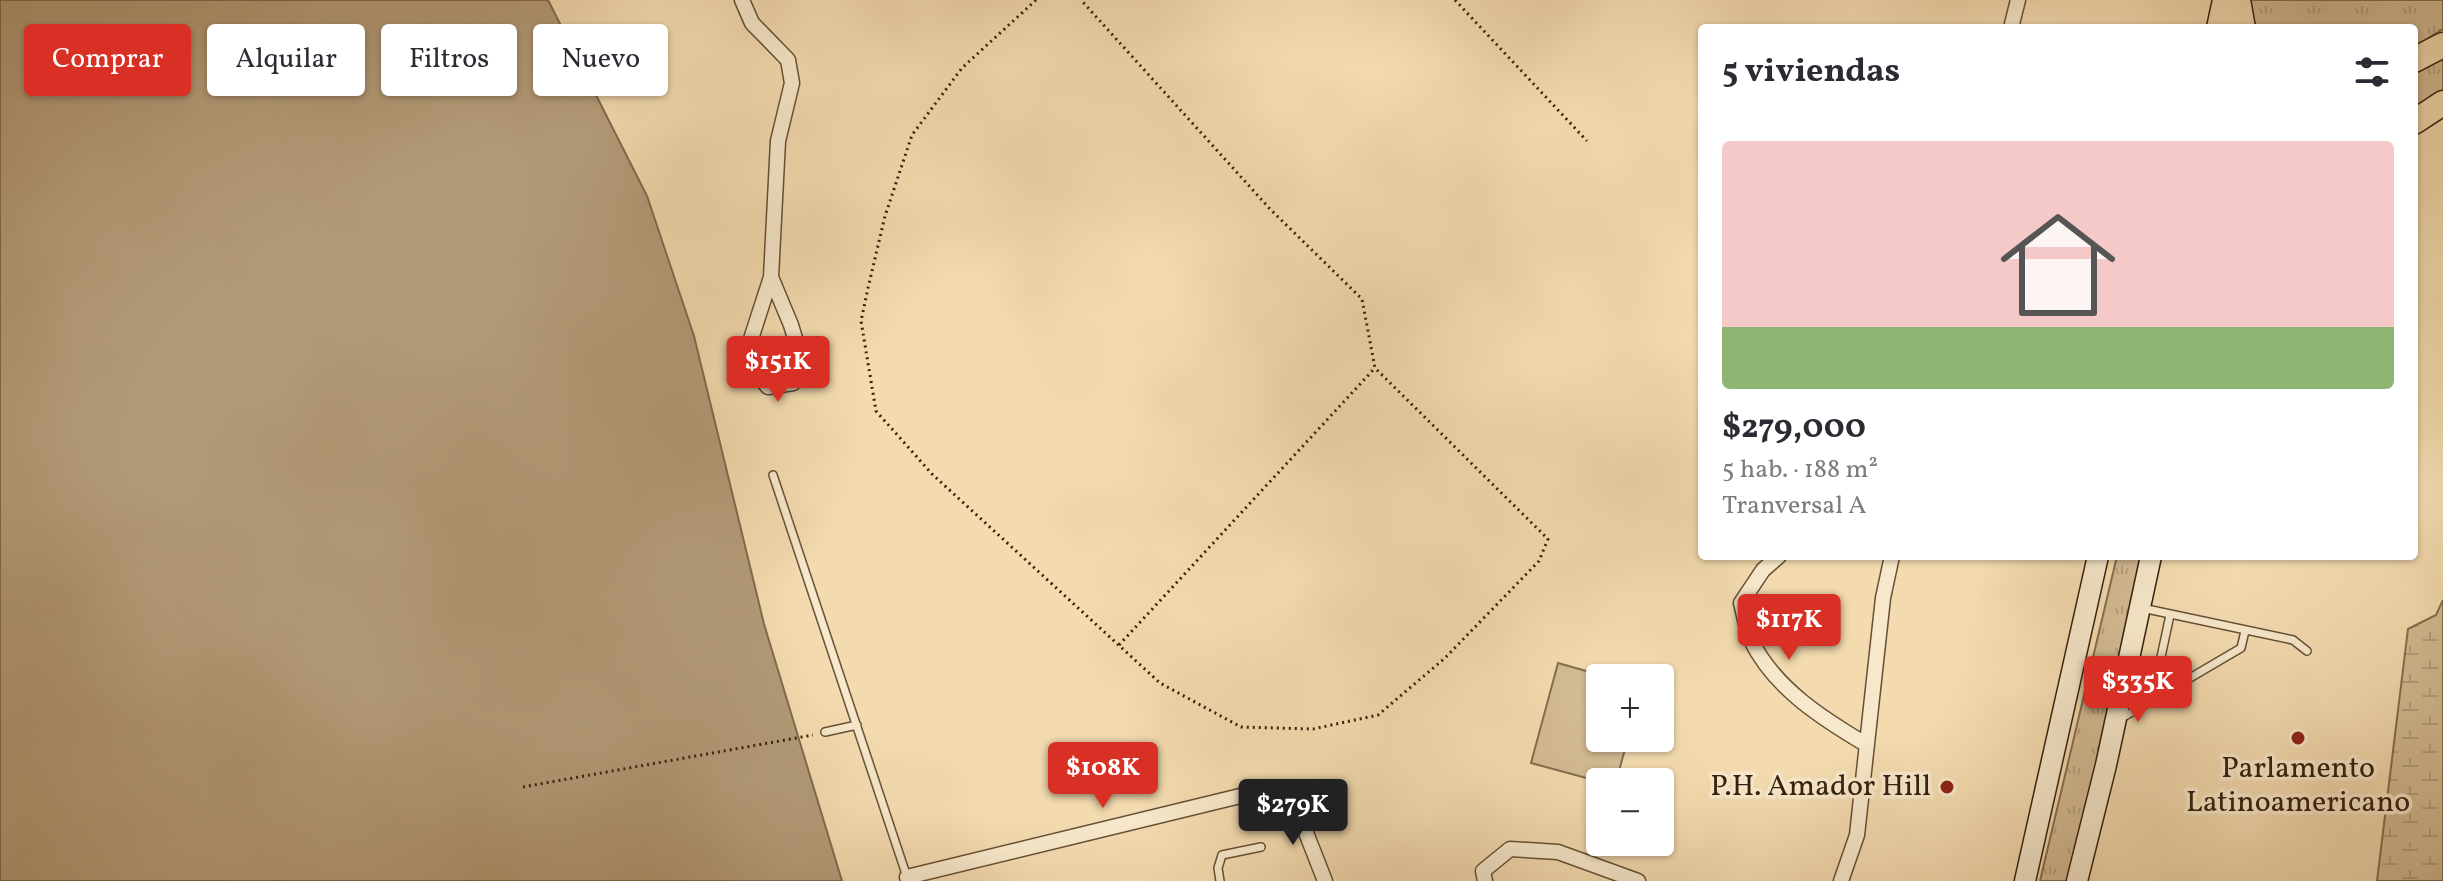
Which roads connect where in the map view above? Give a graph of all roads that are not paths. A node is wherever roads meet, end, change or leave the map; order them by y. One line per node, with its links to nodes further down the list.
1 (742, 0): 12 (street)
2 (2018, 0): 5 (street)
3 (2225, 0): 6 (main road)
4 (2238, 0): 7 (main road)
5 (2012, 24)
6 (2220, 24)
7 (2242, 24)
8 (2443, 45): 9 (main road)
9 (2418, 58)
10 (2443, 103): 11 (main road)
11 (2418, 119)
12 (771, 277): 12 (street)
13 (773, 475): 24 (lane)
14 (1774, 560): 26 (street)
15 (1891, 560): 26 (street)
16 (2097, 560): 34 (main road)
17 (2150, 560): 18 (main road)
18 (2140, 608): 19 (lane); 23 (main road)
19 (2170, 615): 20 (lane); 22 (lane)
20 (2245, 631): 21 (lane); 22 (lane)
21 (2307, 651)
22 (2152, 699): 23 (lane)
23 (2116, 721): 35 (main road)
24 (857, 725): 25 (lane); 28 (lane)
25 (825, 732)
26 (1867, 745): 33 (street)
27 (1261, 847): 29 (lane)
28 (908, 879): 30 (street)
29 (1220, 881)
30 (1325, 881)
31 (1485, 881): 32 (street)
32 (1638, 881)
33 (1841, 881)
34 (2025, 881)
35 (2077, 881)

